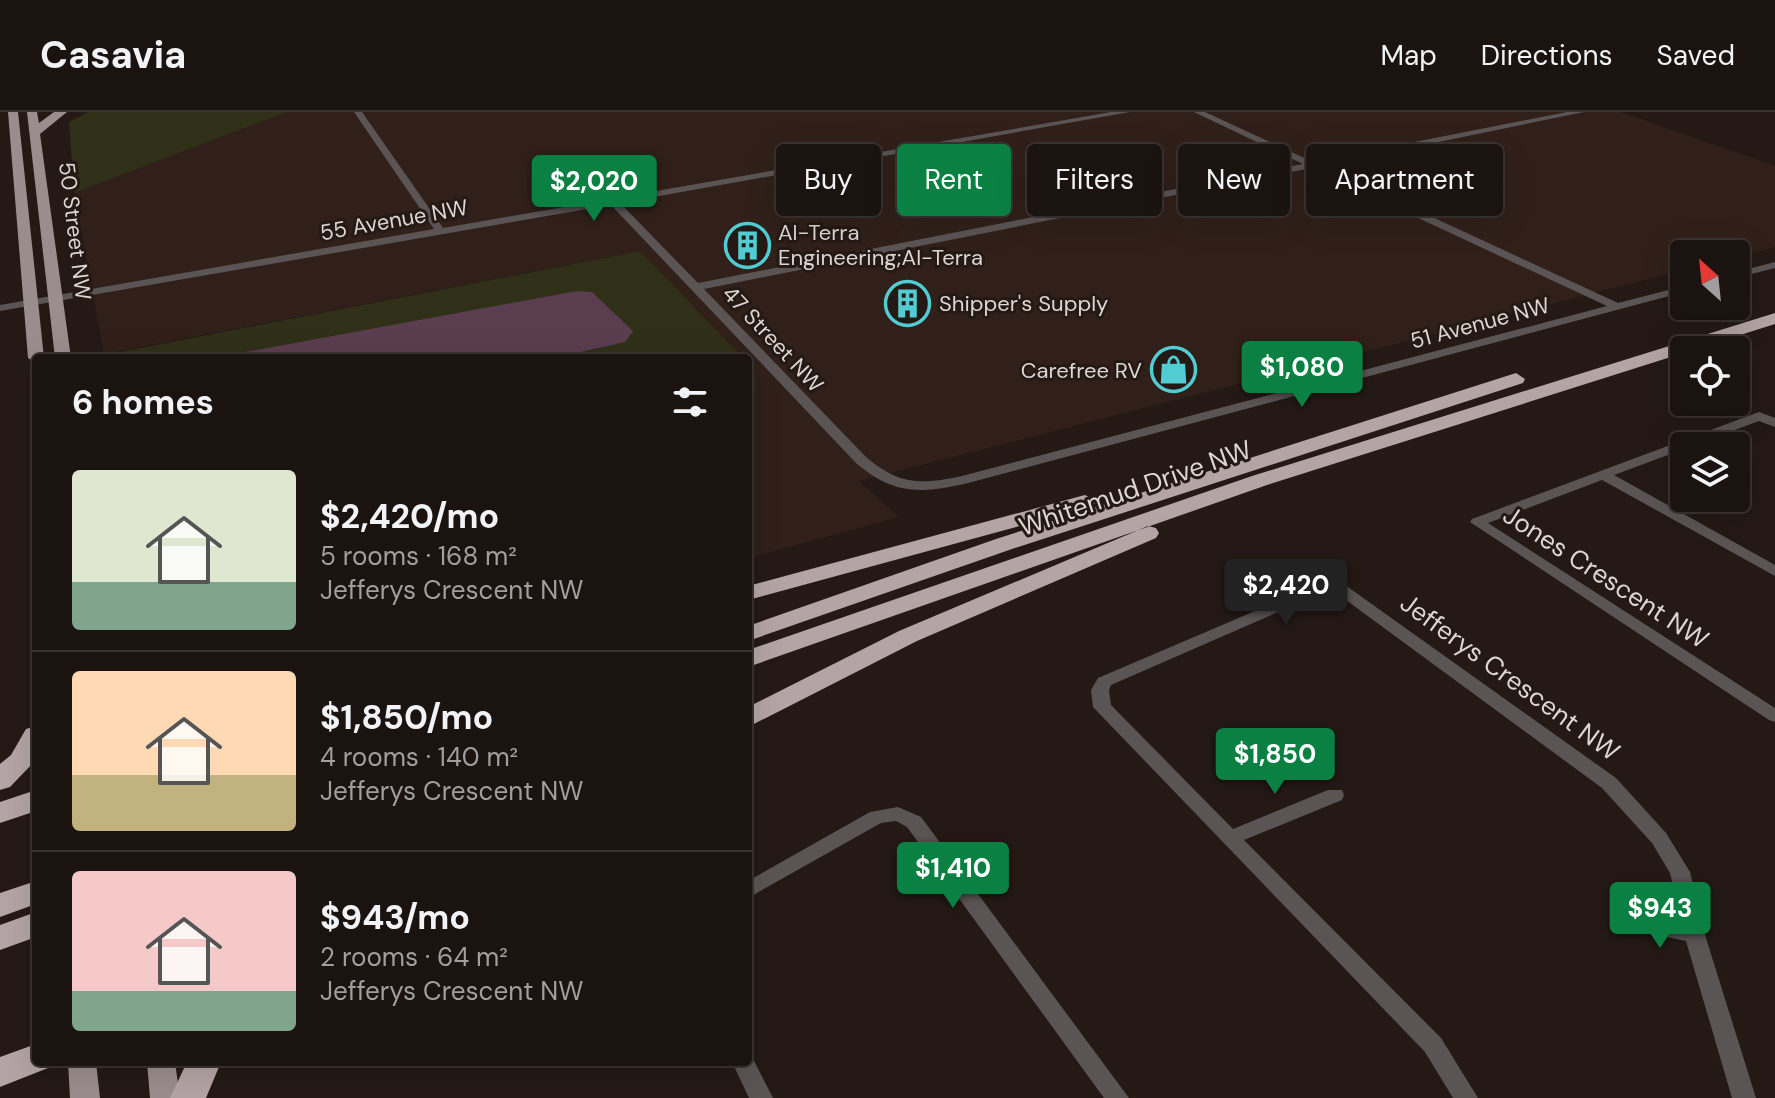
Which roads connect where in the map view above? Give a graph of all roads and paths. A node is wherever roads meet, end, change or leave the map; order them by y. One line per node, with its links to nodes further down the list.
1 (6, 112): 9 (main road)
2 (13, 112): 11 (main road, 50 Street NW)
3 (32, 112): 12 (main road, 50 Street NW)
4 (62, 112): 12 (main road)
5 (358, 112): 18 (street)
6 (1126, 112): 16 (street, 55 Avenue NW)
7 (1198, 112): 14 (street)
8 (1580, 112): 13 (street)
9 (0, 113)
10 (1, 123): 11 (main road)
11 (15, 131): 24 (main road, 50 Street NW)
12 (34, 134): 23 (main road, 50 Street NW)
13 (1415, 144)
14 (1306, 161)
15 (1306, 165): 21 (street)
16 (614, 202): 18 (street, 55 Avenue NW); 21 (street, 47 Street NW)
17 (1423, 216): 26 (street)
18 (441, 232): 23 (street, 55 Avenue NW)
19 (1775, 265): 20 (street)
20 (1750, 271)
21 (697, 287): 31 (street, 47 Street NW)
22 (1670, 293): 26 (street, 51 Avenue NW)
23 (56, 298): 24 (street, 55 Avenue NW); 30 (main road, 50 Street NW)
24 (31, 302): 27 (street, 55 Avenue NW); 29 (main road, 50 Street NW)
25 (1775, 302): 36 (highway, Whitemud Drive NW)
26 (1618, 307): 35 (street, 51 Avenue NW)
27 (0, 308)
28 (1775, 318): 37 (highway, Whitemud Drive NW)
29 (36, 354)
30 (63, 354)
31 (765, 361): 32 (street); 35 (street, 47 Street NW)
32 (752, 364)
33 (1775, 423): 34 (street, Jones Crescent NW)
34 (1601, 474): 38 (street); 44 (street, Jones Crescent NW)
35 (914, 487)
36 (1167, 490): 40 (highway); 41 (highway, Whitemud Drive NW)
37 (1189, 503): 42 (highway, Whitemud Drive NW); 43 (highway)
38 (1768, 560): 39 (street)
39 (1775, 571)
40 (752, 592)
41 (752, 633)
42 (752, 658)
43 (752, 716)
44 (1775, 716)
45 (32, 742): 46 (highway)
46 (0, 780)
47 (1335, 795): 50 (street)
48 (32, 801): 49 (highway)
49 (0, 813)
50 (1230, 838): 56 (street, Jefferys Crescent NW); 69 (street, Jefferys Crescent NW)
51 (752, 888): 68 (street)
52 (32, 893): 53 (highway)
53 (0, 905)
54 (1634, 922): 56 (street)
55 (32, 926): 57 (highway)
56 (1695, 935): 70 (street, Jefferys Crescent NW)
57 (0, 938)
58 (32, 1060): 63 (highway)
59 (82, 1066): 64 (main road)
60 (161, 1066): 65 (main road)
61 (202, 1066): 66 (highway)
62 (745, 1066): 67 (street)
63 (0, 1072)
64 (85, 1098)
65 (165, 1098)
66 (188, 1098)
67 (761, 1098)
68 (1117, 1098)
69 (1466, 1098)
70 (1744, 1098)

